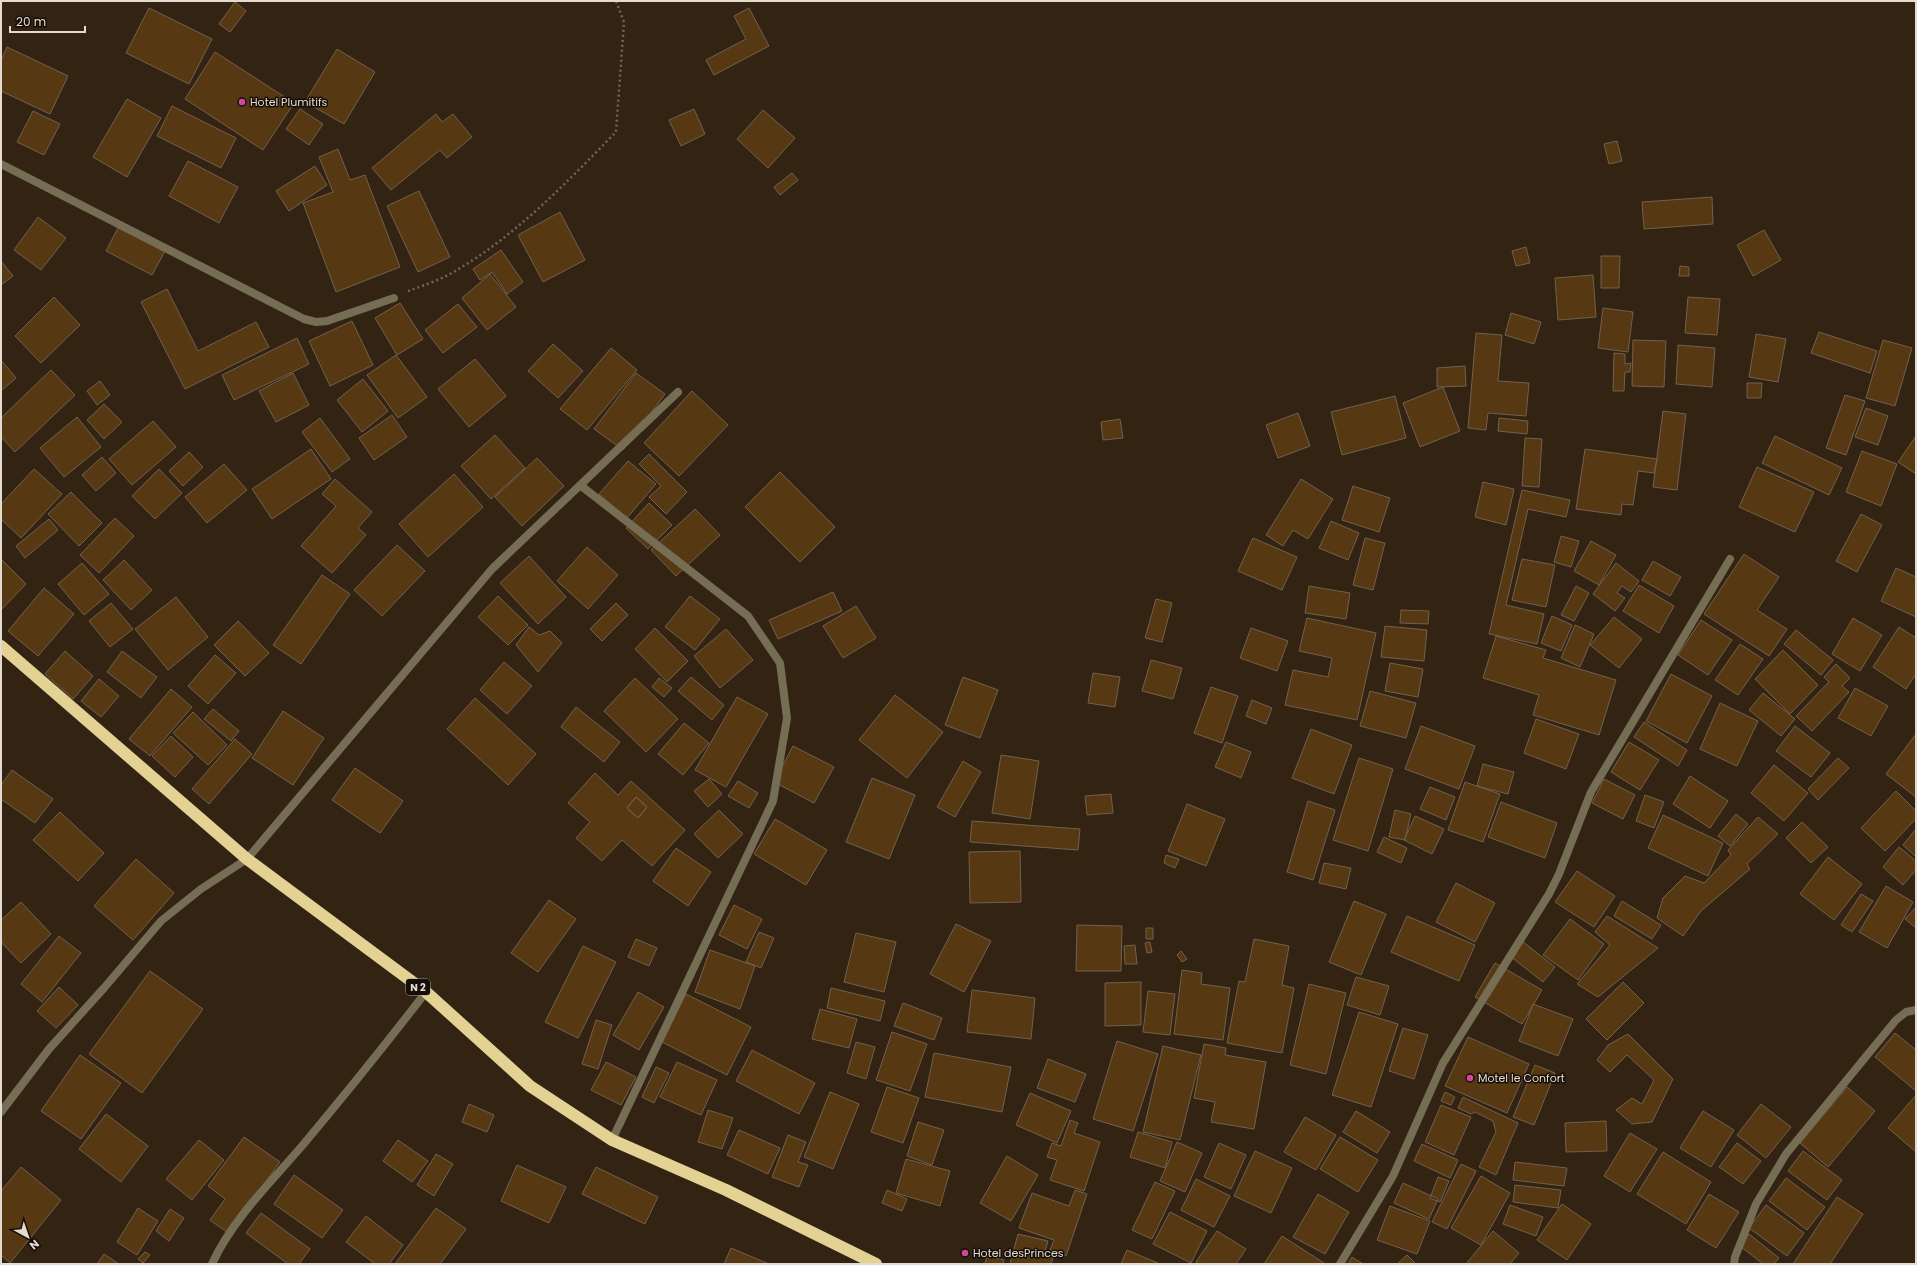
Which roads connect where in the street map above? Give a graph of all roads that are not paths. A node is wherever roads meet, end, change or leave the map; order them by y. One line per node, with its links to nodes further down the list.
1 (1, 164): 2 (street)
2 (394, 298)
3 (678, 392): 4 (street)
4 (580, 485): 7 (street); 11 (street)
5 (1730, 559): 14 (street)
6 (1, 646): 7 (highway, N 2)
7 (247, 858): 8 (highway, N 2); 10 (street)
8 (426, 992): 11 (highway, N 2); 12 (street)
9 (1916, 1010): 15 (street)
10 (1, 1112)
11 (612, 1140): 13 (highway, N 2)
12 (212, 1264)
13 (876, 1264)
14 (1340, 1264)
15 (1734, 1264)

